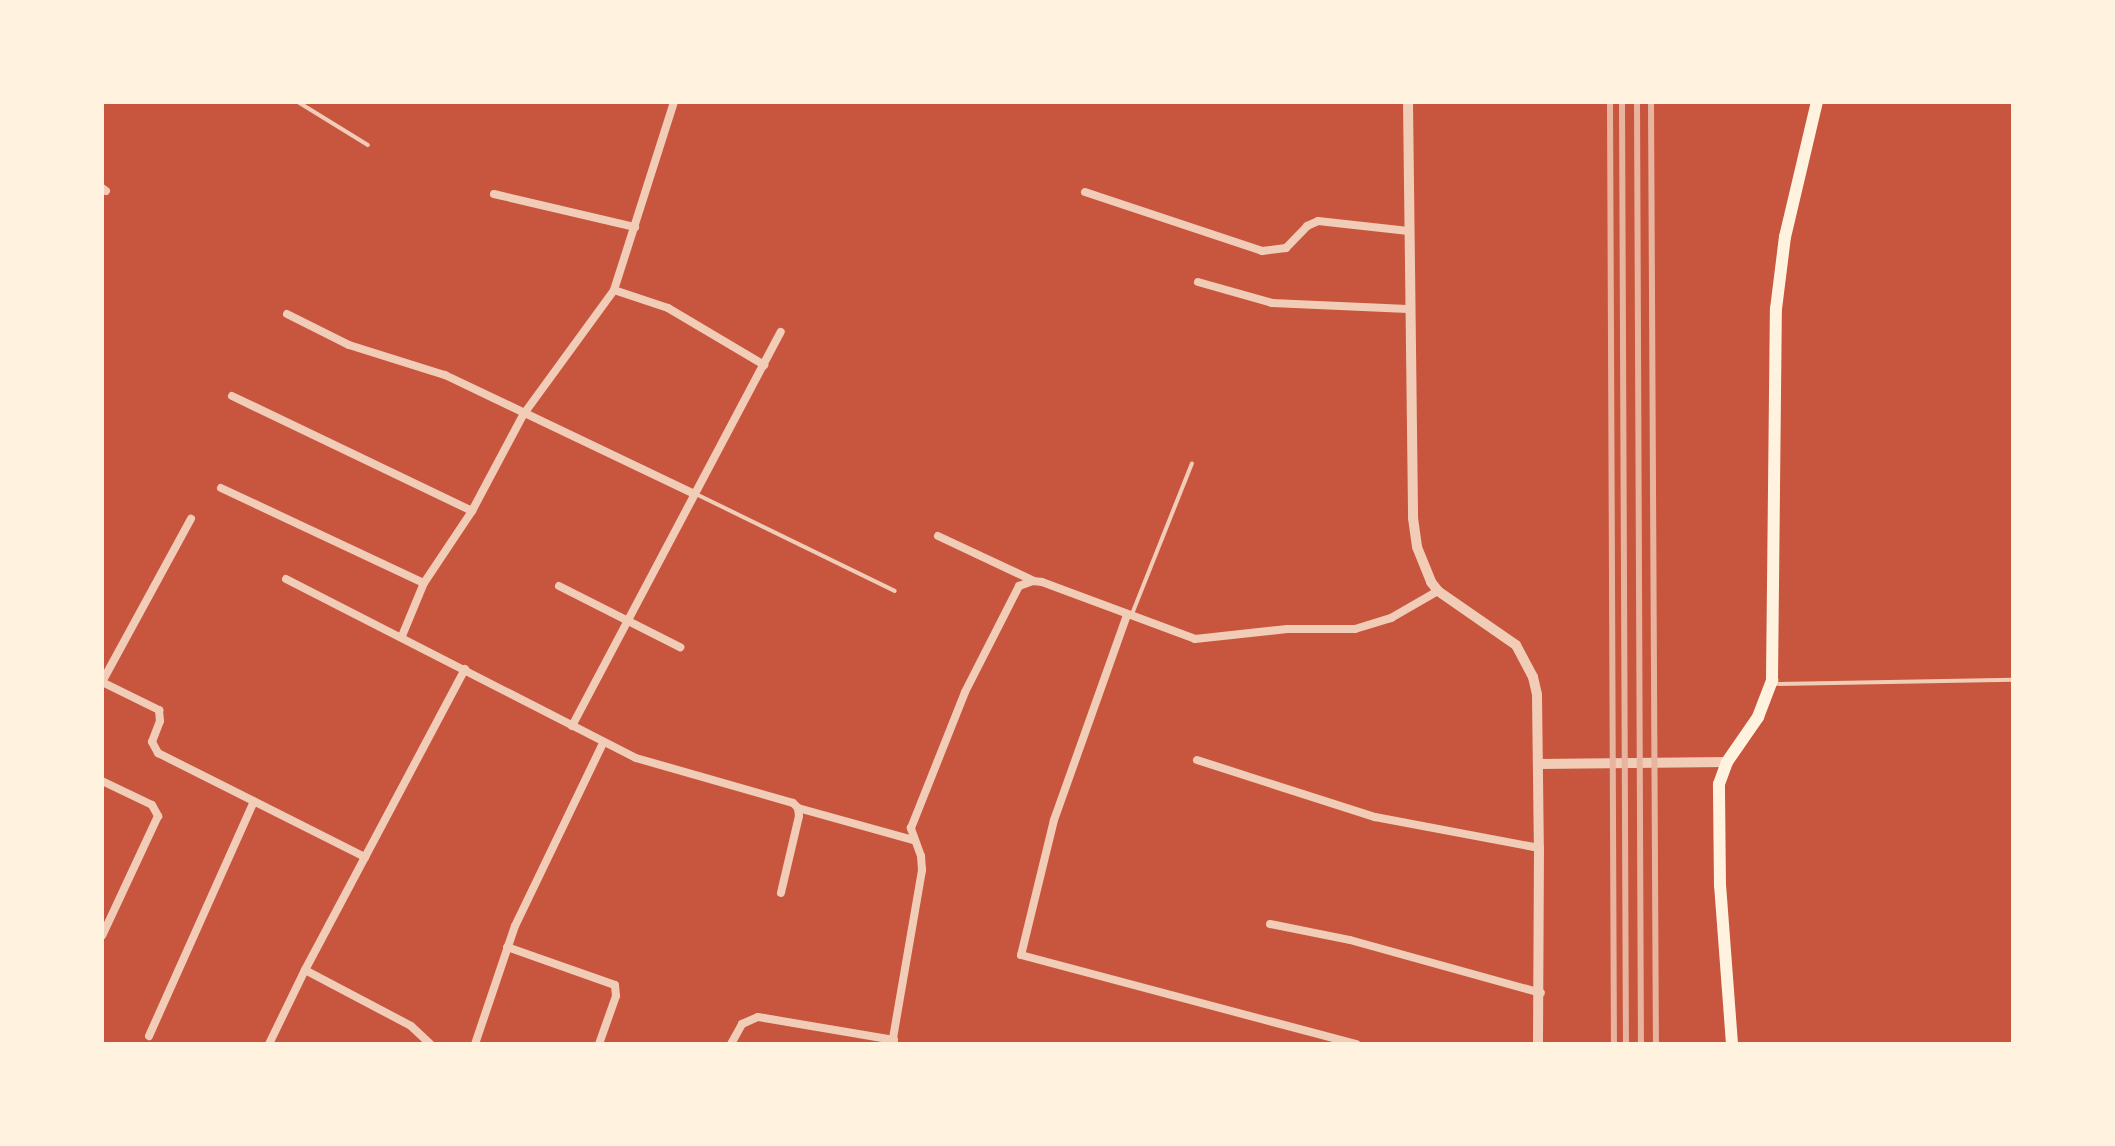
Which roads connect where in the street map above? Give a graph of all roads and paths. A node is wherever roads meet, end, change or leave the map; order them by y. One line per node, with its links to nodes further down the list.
1 (298, 102): 5 (lane)
2 (674, 102): 8 (street)
3 (1408, 102): 9 (street)
4 (1817, 102): 37 (main road)
5 (368, 145)
6 (1085, 192): 9 (street)
7 (494, 194): 8 (street)
8 (635, 227): 11 (street)
9 (1408, 231): 12 (street)
10 (1198, 282): 12 (street)
11 (614, 290): 15 (street); 17 (street)
12 (1408, 309): 29 (street)
13 (287, 314): 17 (street)
14 (781, 332): 15 (street)
15 (764, 365): 20 (street)
16 (232, 396): 21 (street)
17 (523, 415): 20 (street); 21 (street)
18 (1192, 463): 30 (lane)
19 (221, 488): 26 (street)
20 (694, 494): 28 (lane); 31 (street)
21 (472, 511): 26 (street)
22 (191, 519): 36 (street)
23 (938, 536): 25 (street)
24 (286, 579): 32 (street)
25 (1033, 581): 30 (street); 46 (street)
26 (424, 583): 32 (street)
27 (559, 586): 31 (street)
28 (895, 591)
29 (1438, 591): 30 (street); 42 (street)
30 (1129, 616): 62 (street)
31 (627, 623): 33 (street); 38 (street)
32 (402, 636): 34 (street)
33 (680, 647)
34 (465, 669): 38 (street); 48 (street)
35 (2013, 680): 37 (lane)
36 (102, 682): 44 (street)
37 (1770, 684): 41 (main road)
38 (572, 726): 39 (street)
39 (603, 743): 45 (street); 52 (street)
40 (1197, 760): 47 (street)
41 (1727, 762): 42 (street); 64 (main road)
42 (1538, 764): 47 (street)
43 (102, 781): 51 (street)
44 (254, 801): 48 (street); 55 (street)
45 (798, 808): 46 (street); 49 (street)
46 (913, 840): 56 (street)
47 (1539, 848): 54 (street)
48 (365, 857): 53 (street)
49 (781, 893)
50 (1270, 924): 54 (street)
51 (102, 936)
52 (507, 947): 59 (street); 60 (street)
53 (305, 970): 57 (street); 58 (street)
54 (1541, 993): 63 (street)
55 (149, 1036)
56 (893, 1042): 61 (street)
57 (269, 1044)
58 (430, 1044)
59 (475, 1044)
60 (599, 1044)
61 (731, 1044)
62 (1356, 1044)
63 (1538, 1044)
64 (1732, 1044)

